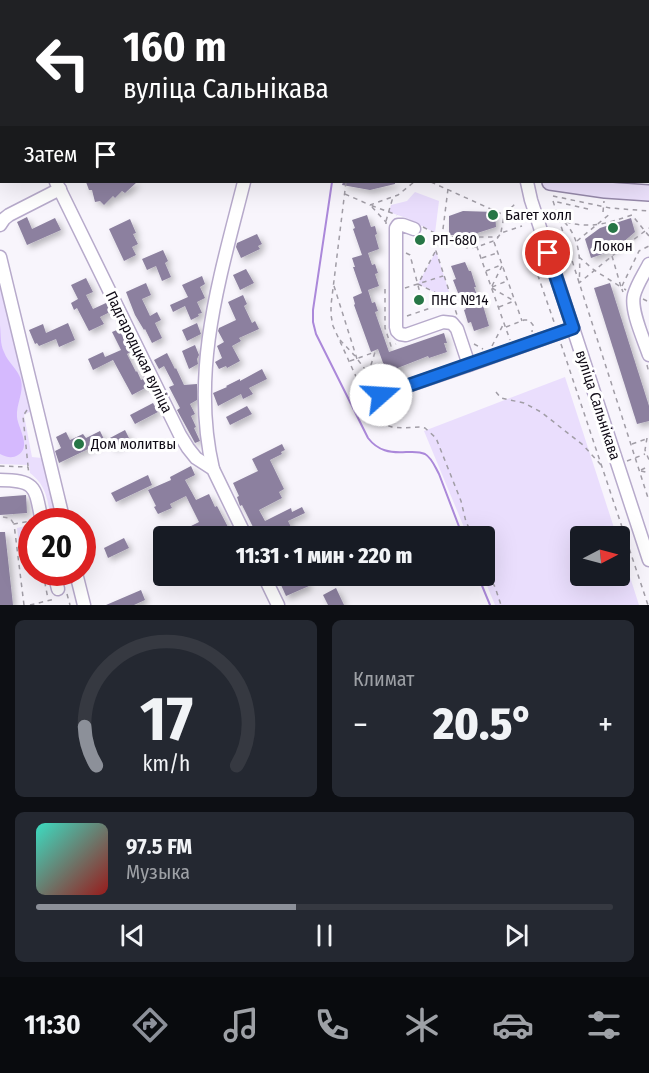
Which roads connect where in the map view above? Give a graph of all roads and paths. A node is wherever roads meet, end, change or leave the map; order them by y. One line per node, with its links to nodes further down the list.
1 (244, 183): 98 (street)
2 (346, 183): 9 (path)
3 (413, 183): 11 (path)
4 (433, 183): 7 (path)
5 (527, 183): 70 (street, вуліца Сальнікава)
6 (58, 185): 22 (street, Падгародцкая вуліца); 98 (street, Падгародцкая вуліца)
7 (448, 189): 19 (path); 30 (path)
8 (552, 189): 10 (main road); 15 (path)
9 (344, 194): 13 (path); 56 (path)
10 (649, 194)
11 (393, 197): 13 (path); 16 (path)
12 (517, 202): 19 (path)
13 (370, 205): 16 (path); 16 (path)
14 (588, 209): 20 (path)
15 (649, 211)
16 (389, 212): 18 (path)
17 (611, 213): 23 (path)
18 (399, 215)
19 (504, 215): 28 (path)
20 (557, 215): 21 (path); 54 (path)
21 (564, 221): 23 (path); 36 (path)
22 (0, 225)
23 (596, 225): 27 (path); 36 (path)
24 (522, 226): 28 (path)
25 (418, 228): 30 (path); 86 (street)
26 (649, 228): 27 (path)
27 (645, 231): 29 (path); 43 (path)
28 (501, 233): 33 (path)
29 (649, 236)
30 (442, 237): 31 (path); 38 (path); 40 (path)
31 (465, 237): 32 (path); 38 (path)
32 (477, 237): 33 (path); 39 (path)
33 (499, 237): 34 (path)
34 (494, 241): 39 (path); 41 (path)
35 (526, 241): 71 (path)
36 (577, 241): 45 (path)
37 (649, 246): 57 (path)
38 (465, 248): 39 (path)
39 (477, 248): 46 (path)
40 (436, 251): 51 (path); 55 (path)
41 (498, 253): 46 (path); 48 (path)
42 (404, 256): 55 (path)
43 (612, 256): 49 (path); 57 (path)
44 (0, 257): 91 (street)
45 (579, 257): 49 (path); 54 (path)
46 (481, 258): 50 (path)
47 (649, 264): 83 (street)
48 (502, 265): 50 (path); 53 (path); 58 (path)
49 (594, 270): 54 (path); 57 (path)
50 (486, 271): 58 (path)
51 (444, 276): 55 (path); 62 (path)
52 (385, 281): 78 (path)
53 (508, 281): 58 (path); 63 (path)
54 (579, 283): 93 (path)
55 (417, 284): 59 (path); 60 (path); 62 (path)
56 (333, 285): 73 (path); 84 (path)
57 (621, 286): 61 (path)
58 (491, 287): 63 (path); 64 (path)
59 (404, 288)
60 (420, 293)
61 (623, 293)
62 (452, 301): 65 (path); 66 (path)
63 (515, 301): 64 (path); 67 (path)
64 (498, 307): 68 (path)
65 (404, 316)
66 (458, 320)
67 (522, 321): 69 (path); 72 (path)
68 (504, 323): 69 (path); 77 (path)
69 (506, 327): 74 (path)
70 (573, 328): 71 (street); 110 (street, вуліца Сальнікава)
71 (558, 333): 86 (street); 97 (path)
72 (530, 334)
73 (337, 337): 84 (path); 85 (path)
74 (511, 342)
75 (401, 343): 78 (path)
76 (472, 343): 82 (path)
77 (500, 345)
78 (391, 346): 79 (path)
79 (387, 348)
80 (379, 351): 81 (path)
81 (375, 352): 84 (path); 87 (path)
82 (482, 352)
83 (649, 355)
84 (357, 359): 85 (path); 87 (path)
85 (349, 361): 88 (path)
86 (469, 365): 90 (street)
87 (369, 374): 88 (path); 88 (path)
88 (363, 392): 109 (path)
89 (496, 392): 97 (path)
90 (381, 395)
91 (37, 405): 96 (path); 104 (street)
92 (648, 438): 93 (path); 94 (path)
93 (632, 445): 99 (path)
94 (649, 460)
95 (649, 466): 99 (path)
96 (28, 467)
97 (603, 469): 123 (path)
98 (213, 470): 108 (street, Падгародцкая вуліца)
99 (640, 470): 100 (path); 102 (path)
100 (649, 473)
101 (0, 480): 103 (street)
102 (649, 501)
103 (39, 508)
104 (61, 508)
105 (3, 517): 106 (path)
106 (14, 524): 107 (path); 118 (path)
107 (18, 524)
108 (241, 526)
109 (467, 526)
110 (649, 560)
111 (45, 586): 117 (path)
112 (57, 586): 116 (street)
113 (79, 586): 120 (street)
114 (269, 586): 121 (street)
115 (494, 586): 122 (path)
116 (58, 593): 117 (path)
117 (48, 600): 119 (path)
118 (24, 605)
119 (30, 605)
120 (84, 605)
121 (278, 605)
122 (501, 605)
123 (648, 605)

